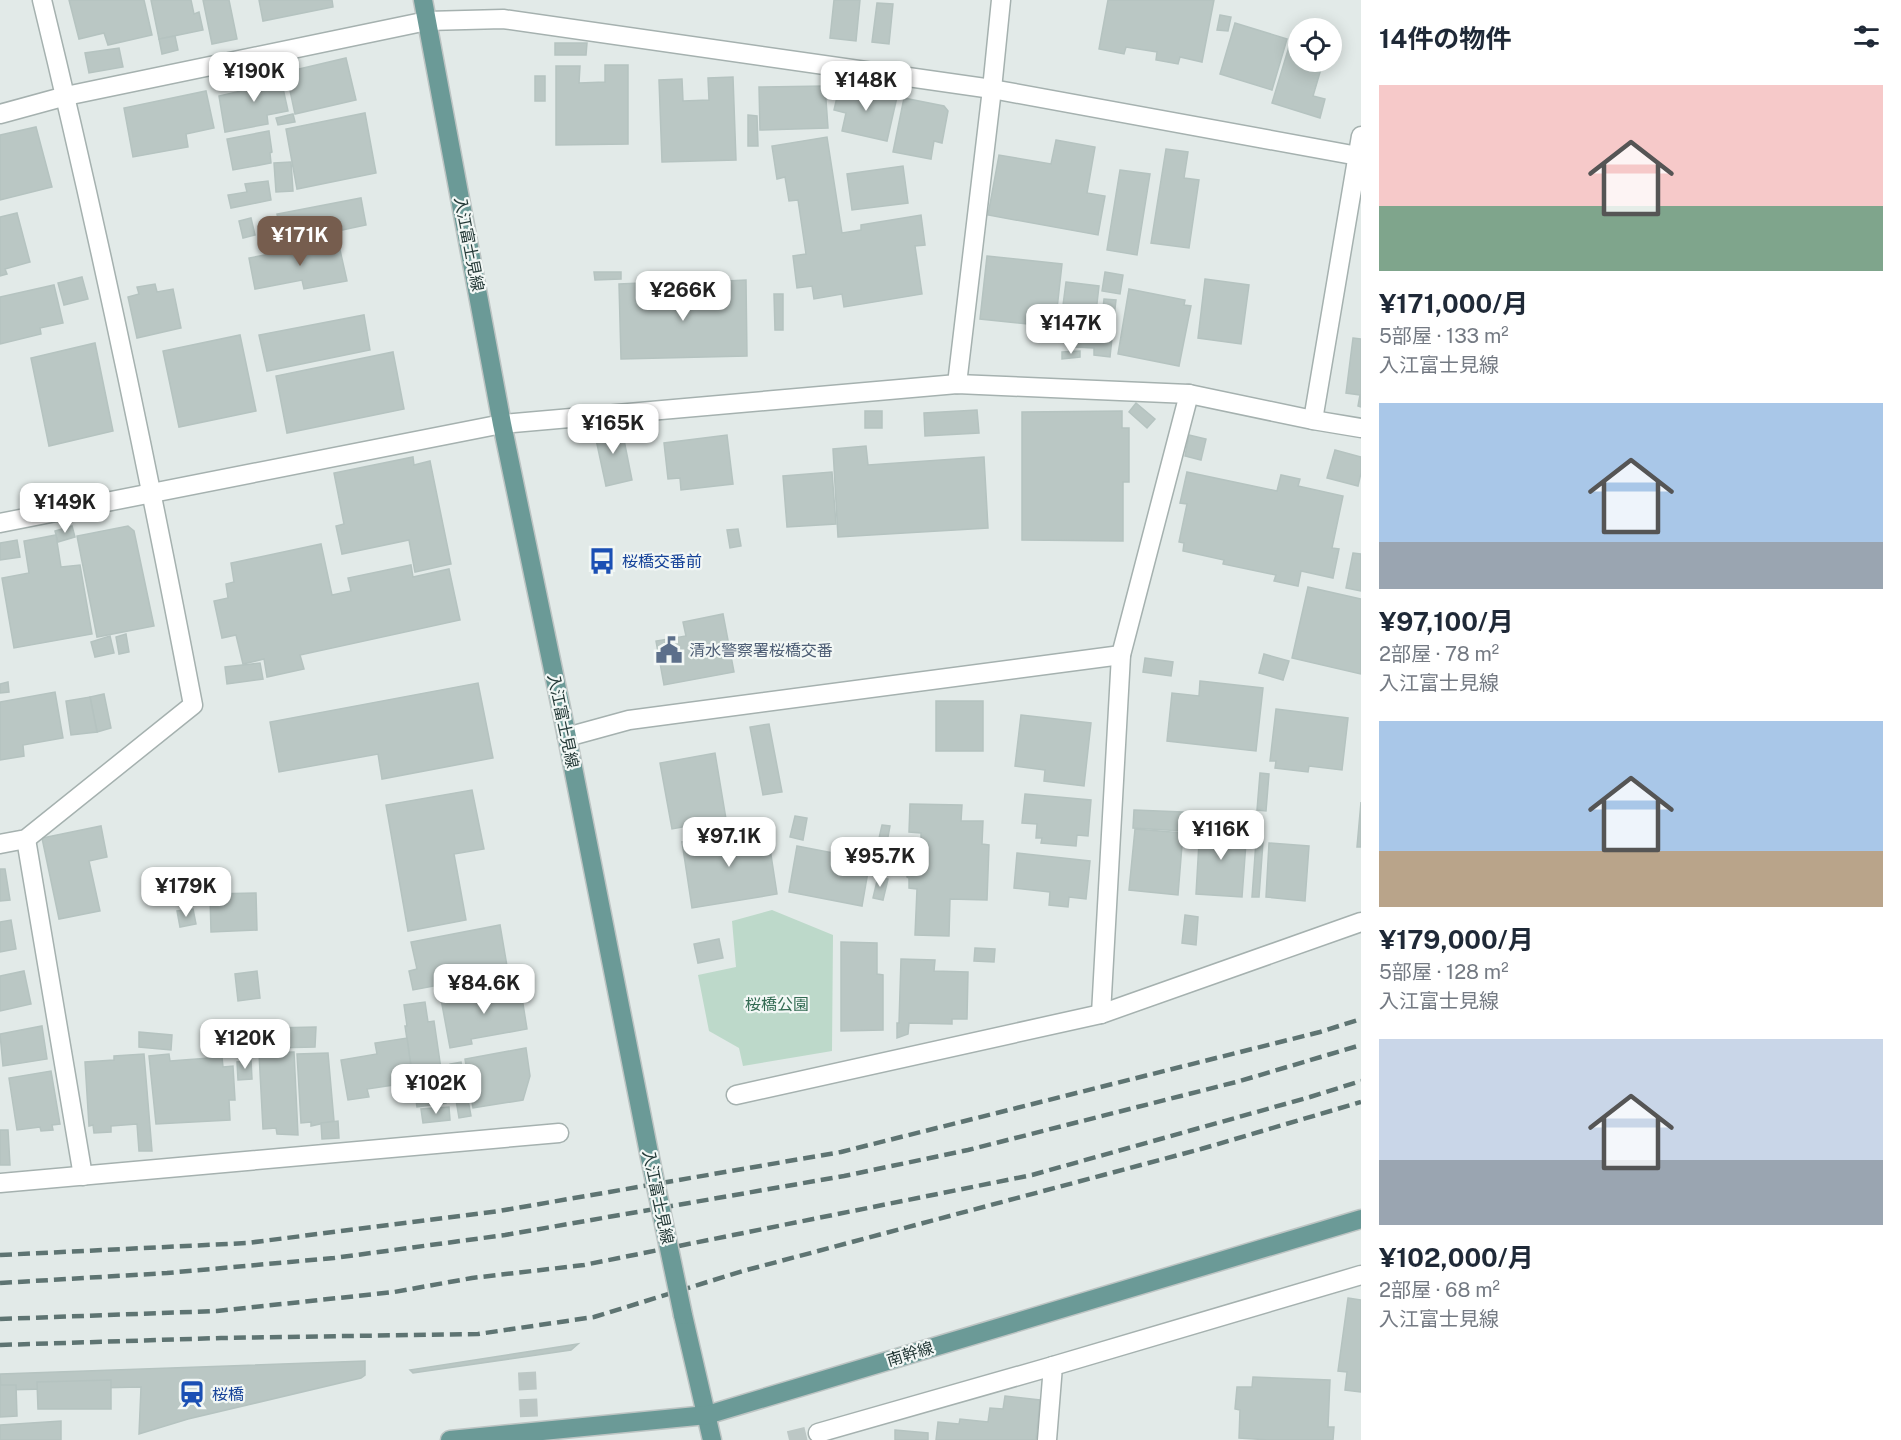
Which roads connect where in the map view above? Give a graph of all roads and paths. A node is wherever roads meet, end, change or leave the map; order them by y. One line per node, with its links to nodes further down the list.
1 (42, 0): 6 (street)
2 (423, 0): 4 (main road, 入江富士見線)
3 (1001, 0): 5 (street)
4 (427, 21): 5 (street); 6 (street); 13 (main road, 入江富士見線)
5 (992, 88): 9 (street); 10 (street)
6 (66, 96): 7 (street); 15 (street)
7 (0, 114)
8 (1361, 136): 9 (street)
9 (1358, 156): 12 (street)
10 (957, 384): 11 (street); 13 (street)
11 (1189, 394): 12 (street); 17 (street)
12 (1313, 420): 14 (street)
13 (502, 424): 15 (street); 18 (main road, 入江富士見線)
14 (1361, 428)
15 (153, 494): 16 (street); 19 (street)
16 (0, 523)
17 (1121, 655): 18 (street); 22 (street)
18 (567, 737): 30 (main road, 入江富士見線, bridge)
19 (26, 839): 20 (street); 25 (street)
20 (0, 844)
21 (1361, 922): 22 (street)
22 (1101, 1014): 23 (street)
23 (736, 1095)
24 (559, 1133): 25 (street)
25 (83, 1176): 26 (street)
26 (0, 1183)
27 (1361, 1219): 30 (main road, 南幹線)
28 (1361, 1275): 29 (street)
29 (1053, 1366): 31 (street); 34 (street)
30 (707, 1414): 32 (main road, 南幹線); 33 (main road, 入江富士見線)
31 (818, 1432)
32 (450, 1440)
33 (712, 1440)
34 (1047, 1440)

